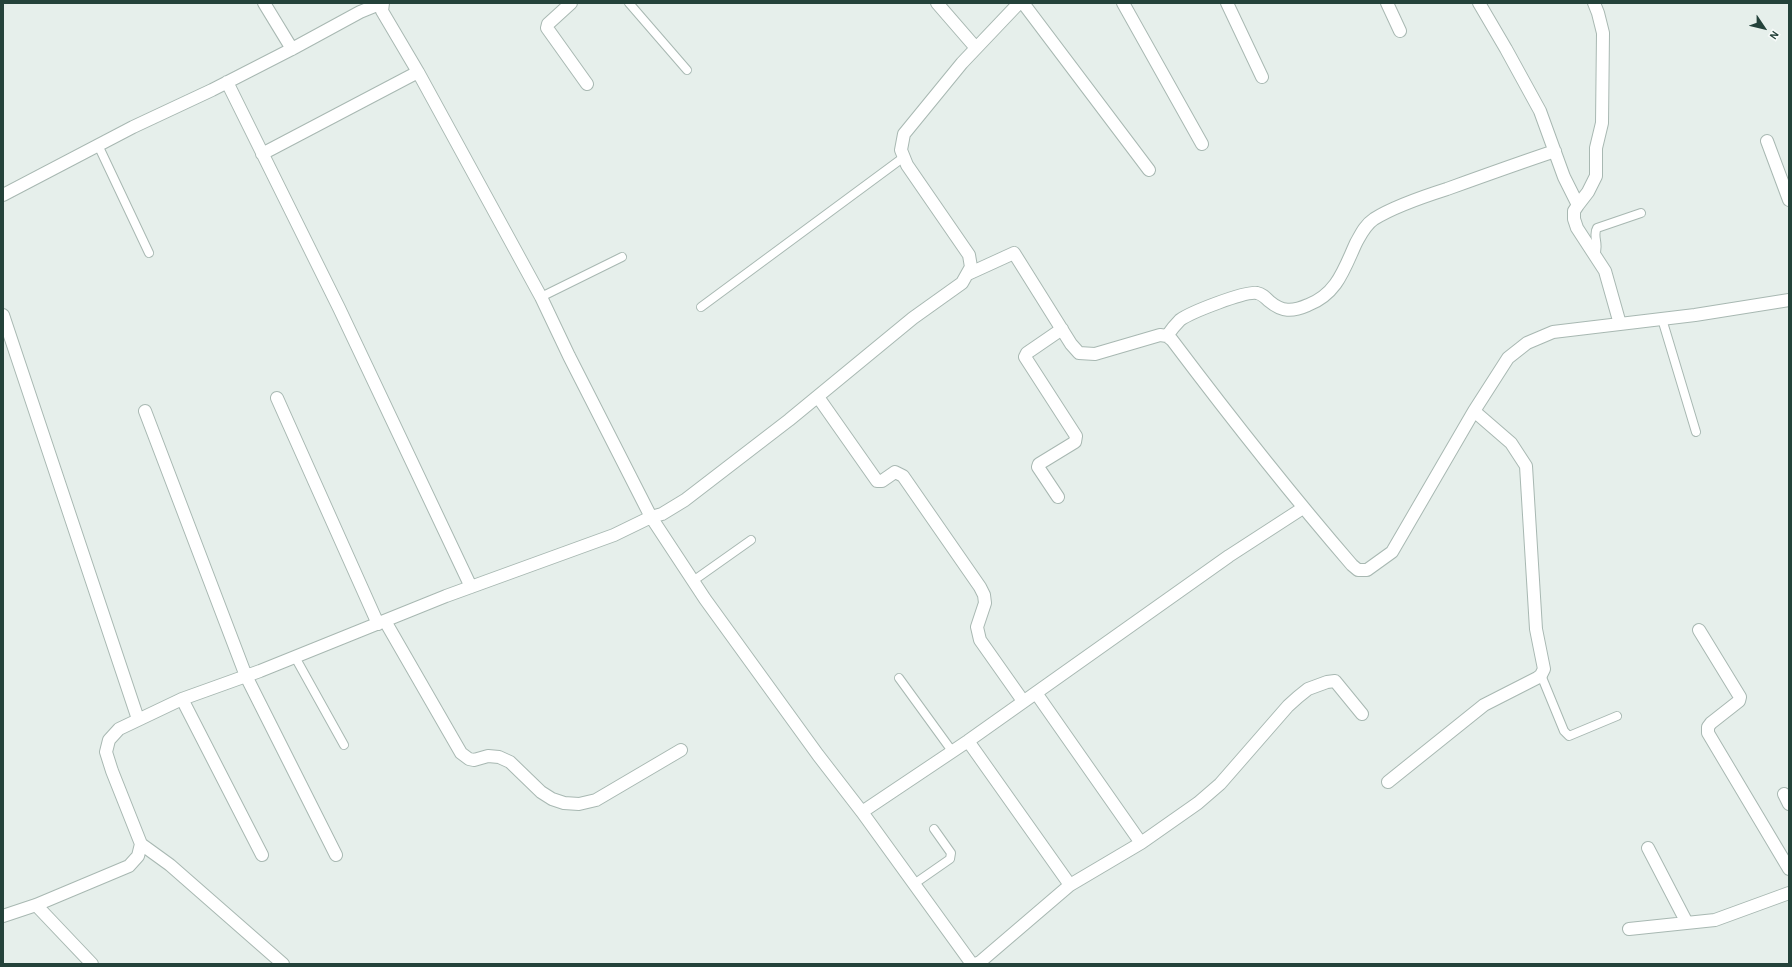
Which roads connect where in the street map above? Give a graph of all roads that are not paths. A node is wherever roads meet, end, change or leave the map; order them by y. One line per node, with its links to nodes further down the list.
1 (264, 3): 15 (street)
2 (382, 3): 15 (street); 17 (street)
3 (571, 3): 20 (street)
4 (629, 3): 16 (lane)
5 (937, 3): 14 (street)
6 (1018, 3): 14 (street)
7 (1023, 3): 27 (street)
8 (1123, 3): 22 (street)
9 (1227, 3): 18 (street)
10 (1387, 3): 13 (street)
11 (1479, 3): 24 (street)
12 (1594, 3): 30 (street)
13 (1400, 31)
14 (976, 48): 26 (street)
15 (292, 49): 19 (street)
16 (687, 70)
17 (418, 72): 25 (street); 36 (street)
18 (1262, 77)
19 (227, 82): 23 (street); 25 (street)
20 (587, 84)
21 (1766, 141): 29 (street)
22 (1202, 144)
23 (98, 145): 28 (street); 32 (lane)
24 (1555, 151): 30 (street); 43 (street)
25 (262, 154): 54 (street)
26 (904, 157): 35 (street); 38 (lane)
27 (1149, 170)
28 (3, 195)
29 (1789, 200)
30 (1578, 204): 33 (street)
31 (1641, 213): 33 (lane)
32 (149, 253)
33 (1595, 255): 41 (street)
34 (622, 257): 36 (lane)
35 (968, 274): 42 (street); 44 (street)
36 (541, 297): 51 (street)
37 (1789, 300): 40 (street)
38 (701, 307)
39 (3, 315): 66 (street)
40 (1662, 319): 41 (street); 48 (lane)
41 (1620, 324): 46 (street)
42 (1062, 329): 43 (street); 49 (street)
43 (1167, 336): 50 (street)
44 (818, 397): 51 (street); 63 (street)
45 (278, 398): 55 (street)
46 (1474, 410): 50 (street); 58 (street)
47 (145, 411): 59 (street)
48 (1696, 432)
49 (1058, 497)
50 (1303, 508): 61 (street)
51 (651, 517): 53 (street); 54 (street)
52 (751, 540): 53 (lane)
53 (693, 581): 72 (street)
54 (471, 587): 55 (street)
55 (381, 622): 57 (street); 69 (street)
56 (1699, 630): 79 (street)
57 (295, 657): 59 (street); 68 (lane)
58 (1541, 675): 65 (lane); 71 (street)
59 (246, 676): 62 (street); 78 (street)
60 (899, 678): 70 (lane)
61 (1036, 693): 63 (street); 74 (street)
62 (182, 699): 66 (street); 77 (street)
63 (1023, 701): 67 (street)
64 (1362, 714): 74 (street)
65 (1617, 716)
66 (138, 719): 75 (street)
67 (968, 741): 70 (street); 81 (street)
68 (344, 745)
69 (681, 750)
70 (952, 751): 72 (street)
71 (1388, 782)
72 (862, 812): 80 (street)
73 (934, 829): 80 (lane)
74 (1141, 843): 81 (street)
75 (141, 844): 83 (street); 88 (street)
76 (1648, 848): 85 (street)
77 (262, 855)
78 (336, 855)
79 (1789, 869)
80 (914, 884): 89 (street)
81 (1070, 885): 89 (street)
82 (1789, 893): 85 (street)
83 (36, 905): 84 (street); 87 (street)
84 (3, 916)
85 (1687, 923): 86 (street)
86 (1629, 929)
87 (92, 964)
88 (283, 964)
89 (973, 964)

